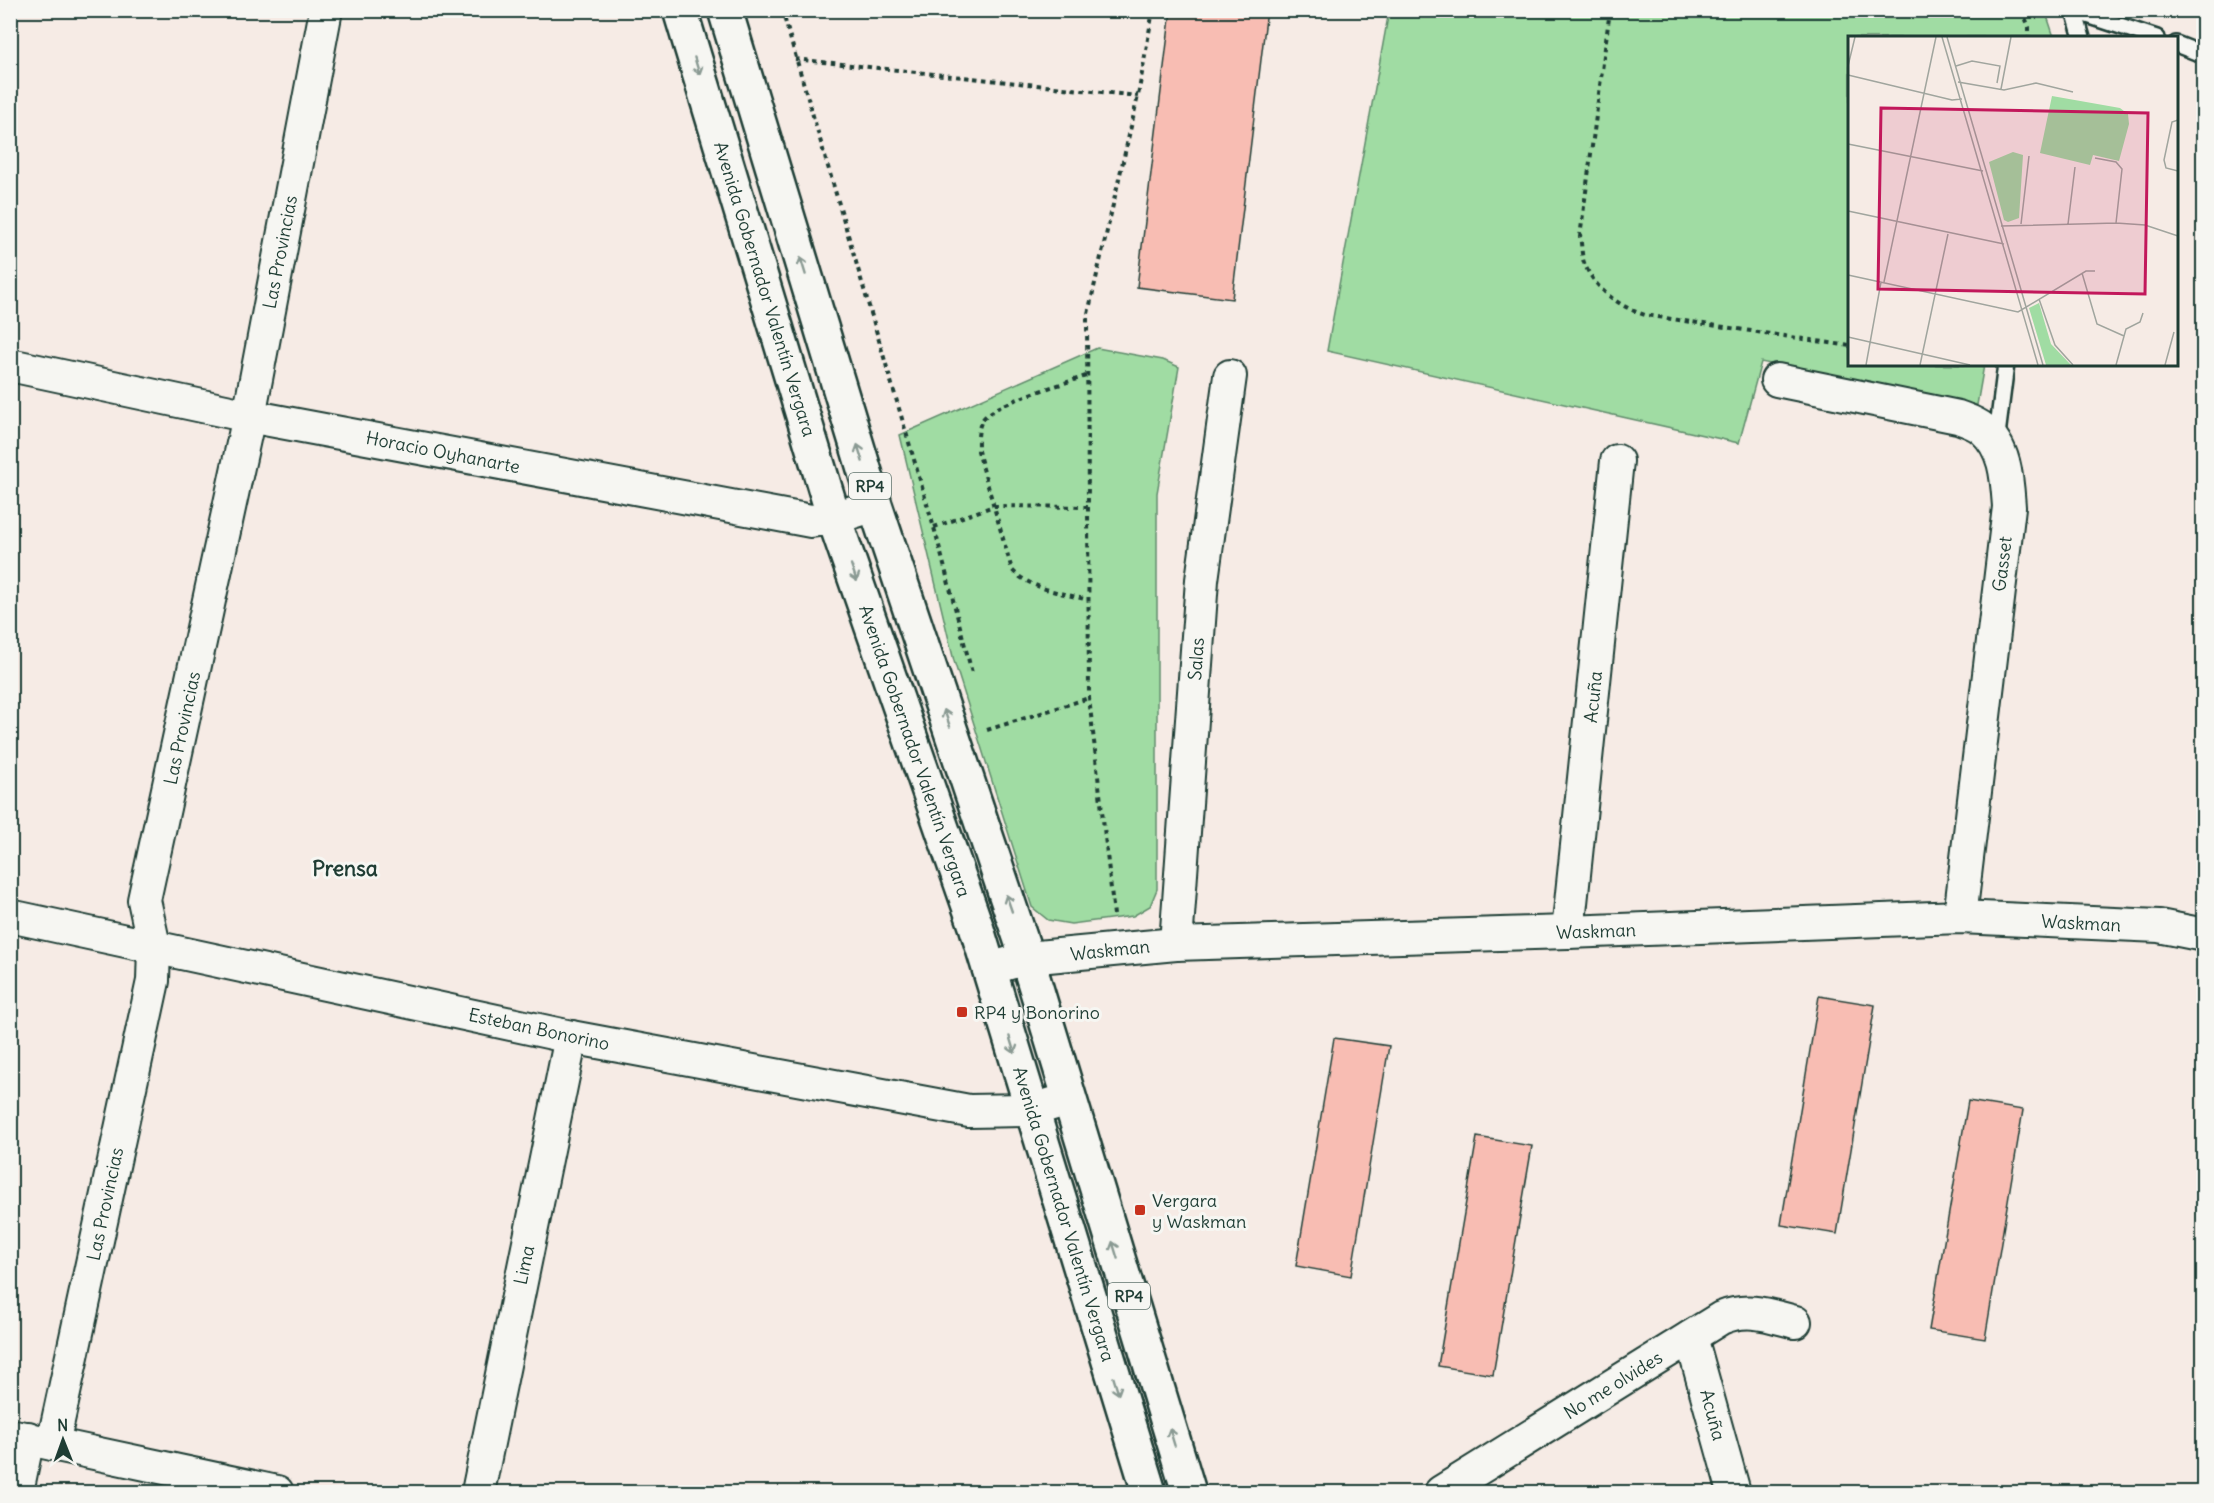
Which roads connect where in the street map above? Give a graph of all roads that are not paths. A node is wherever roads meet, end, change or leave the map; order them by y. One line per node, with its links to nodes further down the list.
1 (326, 10): 13 (street, Las Provincias)
2 (680, 10): 17 (main road, Avenida Gobernador Valentín Vergara / RP4, one-way to 17)
3 (725, 10): 16 (main road, RP4, one-way to 3)
4 (2074, 11): 5 (lane); 6 (lane)
5 (2081, 36)
6 (2151, 36)
7 (2178, 45): 8 (lane)
8 (2204, 55)
9 (10, 365): 13 (street, Horacio Oyhanarte)
10 (2006, 366): 14 (lane)
11 (1230, 376): 22 (street, Salas)
12 (1777, 381): 14 (street, Gasset)
13 (249, 416): 17 (street, Horacio Oyhanarte); 23 (street, Las Provincias)
14 (1996, 443): 19 (street, Gasset)
15 (1617, 461): 20 (street, Acuña)
16 (875, 505): 17 (street, Horacio Oyhanarte); 24 (main road, RP4, one-way to 16)
17 (834, 518): 25 (main road, Avenida Gobernador Valentín Vergara / RP4, one-way to 25)
18 (10, 916): 23 (street, Esteban Bonorino)
19 (1960, 916): 20 (street, Waskman); 21 (street, Waskman)
20 (1568, 932): 22 (street, Waskman)
21 (2204, 935)
22 (1176, 944): 24 (street, Waskman)
23 (154, 946): 26 (street, Esteban Bonorino); 31 (street, Las Provincias)
24 (1027, 958): 25 (street, Waskman); 27 (main road, RP4)
25 (988, 969): 28 (main road, Avenida Gobernador Valentín Vergara / RP4, one-way to 28)
26 (570, 1036): 28 (street, Esteban Bonorino); 34 (street, Lima)
27 (1070, 1099): 28 (street, Esteban Bonorino); 36 (main road, RP4, one-way to 27)
28 (1032, 1110): 35 (main road, Avenida Gobernador Valentín Vergara / RP4, one-way to 35)
29 (1795, 1322): 30 (street, No me olvides)
30 (1691, 1337): 37 (street, No me olvides); 38 (street, Acuña)
31 (30, 1439): 32 (street, Las Provincias); 33 (street)
32 (17, 1492)
33 (277, 1492)
34 (478, 1492)
35 (1149, 1492)
36 (1189, 1492)
37 (1441, 1492)
38 (1734, 1492)

